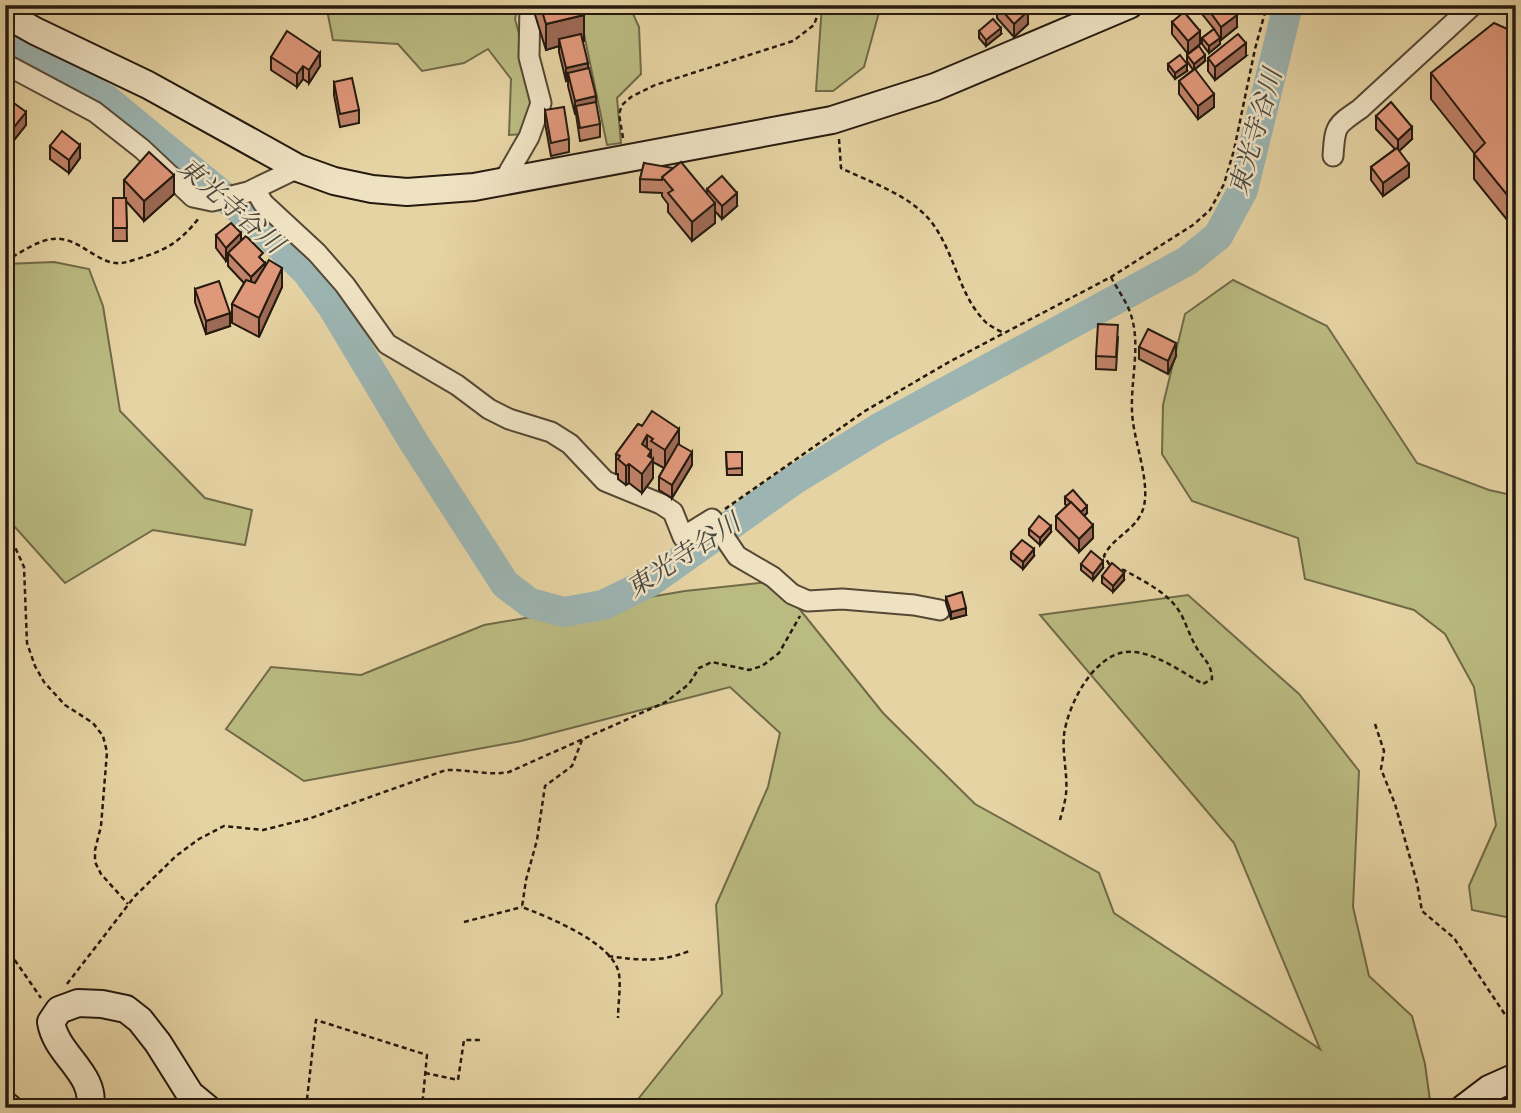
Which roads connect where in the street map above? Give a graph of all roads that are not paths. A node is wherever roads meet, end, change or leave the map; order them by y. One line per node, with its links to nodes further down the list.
1 (530, 5): 8 (street)
2 (1129, 5): 8 (street)
3 (1473, 5): 6 (street)
4 (5, 14): 7 (street)
5 (5, 64): 9 (street)
6 (1333, 156)
7 (298, 168): 8 (street); 9 (street)
8 (503, 182)
9 (252, 190): 10 (street)
10 (940, 610)
11 (1516, 1077): 14 (street)
12 (90, 1108): 13 (street)
13 (207, 1108)
14 (1464, 1108)

